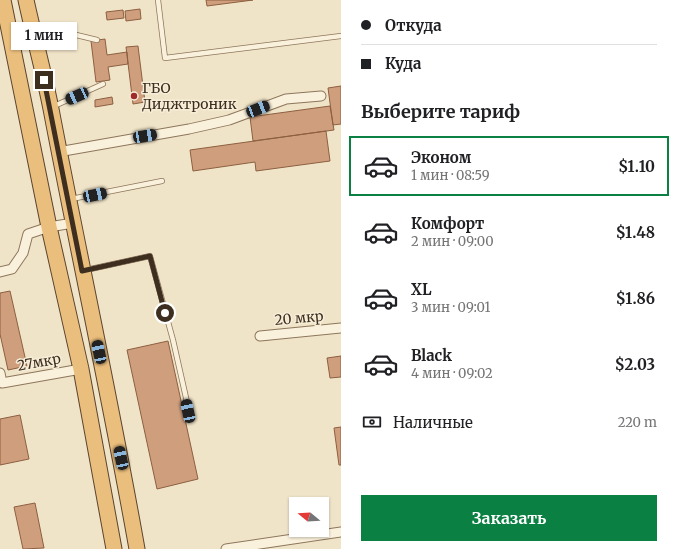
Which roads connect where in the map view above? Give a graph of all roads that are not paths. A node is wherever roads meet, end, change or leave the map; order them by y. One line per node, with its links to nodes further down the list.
1 (3, 0): 14 (highway)
2 (26, 0): 4 (highway)
3 (158, 0): 5 (lane)
4 (31, 24): 6 (lane); 9 (highway)
5 (341, 36)
6 (97, 40)
7 (103, 84): 9 (lane)
8 (321, 96): 10 (street)
9 (51, 108): 10 (highway)
10 (58, 152): 12 (highway)
11 (162, 181): 12 (lane)
12 (68, 200): 13 (highway)
13 (73, 223): 14 (street); 15 (highway)
14 (49, 227): 16 (street); 19 (highway)
15 (82, 271): 21 (lane); 24 (highway)
16 (0, 272)
17 (341, 328): 18 (street, 20 мкр)
18 (260, 336)
19 (81, 369): 20 (street, 27мкр); 23 (highway)
20 (1, 380)
21 (188, 411)
22 (341, 532): 25 (street)
23 (114, 549)
24 (137, 549)
25 (226, 549)

